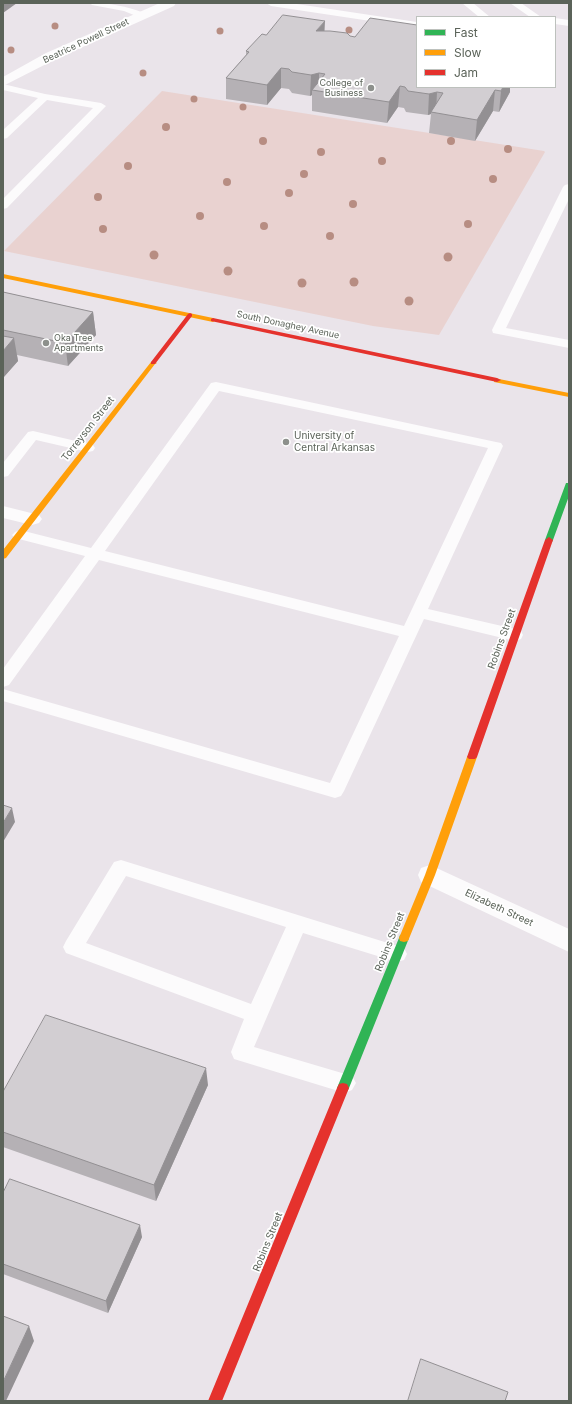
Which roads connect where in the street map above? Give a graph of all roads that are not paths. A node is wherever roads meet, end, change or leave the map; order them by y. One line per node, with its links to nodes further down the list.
1 (95, 3): 6 (lane)
2 (170, 3): 6 (street, Beatrice Powell Street)
3 (271, 3): 11 (lane)
4 (467, 3): 7 (lane)
5 (515, 3): 8 (lane)
6 (141, 15): 12 (street, Beatrice Powell Street)
7 (484, 16)
8 (534, 16)
9 (556, 21): 10 (lane)
10 (569, 23)
11 (416, 25)
12 (5, 81): 13 (lane)
13 (45, 97): 14 (lane); 16 (lane)
14 (3, 136)
15 (569, 187): 19 (lane)
16 (3, 206)
17 (3, 276): 18 (street, South Donaghey Avenue)
18 (190, 315): 20 (street, South Donaghey Avenue); 21 (street, Torreyson Street)
19 (569, 344)
20 (569, 395)
21 (88, 448): 22 (lane); 25 (street, Torreyson Street)
22 (3, 473)
23 (569, 485): 31 (street, Robins Street)
24 (3, 512): 25 (street)
25 (32, 519): 26 (street, Torreyson Street)
26 (20, 536): 27 (lane); 28 (street, Torreyson Street)
27 (95, 554): 29 (lane); 30 (lane); 32 (lane)
28 (3, 556)
29 (419, 612): 30 (lane); 31 (lane)
30 (409, 633): 33 (lane)
31 (515, 635): 34 (street, Robins Street)
32 (3, 681)
33 (3, 695)
34 (430, 875): 36 (street, Elizabeth Street); 37 (street, Robins Street)
35 (298, 923): 37 (lane); 38 (lane); 38 (lane)
36 (569, 941)
37 (397, 954): 39 (street, Robins Street)
38 (256, 1015): 39 (lane)
39 (345, 1083): 40 (street, Robins Street)
40 (215, 1401)

